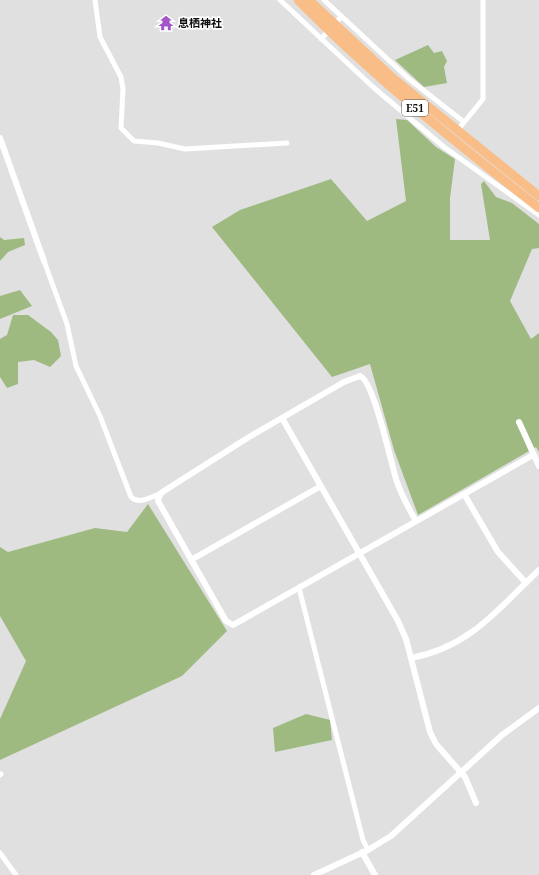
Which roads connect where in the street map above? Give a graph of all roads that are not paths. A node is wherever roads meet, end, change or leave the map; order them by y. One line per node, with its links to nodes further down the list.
1 (95, 0): 11 (street)
2 (280, 0): 8 (street)
3 (298, 0): 14 (highway, E51)
4 (309, 0): 13 (highway, E51)
5 (324, 0): 7 (street)
6 (483, 0): 9 (street)
7 (341, 18): 8 (street); 9 (street)
8 (322, 38): 12 (street)
9 (463, 124): 12 (street)
10 (0, 138): 16 (street)
11 (287, 143)
12 (445, 145): 15 (street)
13 (539, 196)
14 (539, 208)
15 (539, 215)
16 (44, 261): 22 (street)
17 (282, 418): 21 (street); 22 (street); 24 (street)
18 (518, 422): 19 (street)
19 (533, 455): 20 (street); 23 (street)
20 (539, 466)
21 (321, 486): 25 (street); 26 (street)
22 (160, 494): 26 (street)
23 (464, 494): 24 (street); 28 (street)
24 (416, 521): 25 (street)
25 (360, 554): 29 (street); 30 (street)
26 (191, 560): 29 (street)
27 (539, 570): 28 (street)
28 (526, 583): 30 (street)
29 (299, 588): 34 (street)
30 (411, 658): 32 (street)
31 (539, 708): 32 (street)
32 (460, 771): 33 (street); 34 (street)
33 (476, 803)
34 (365, 851): 37 (street); 38 (street)
35 (0, 852): 36 (street)
36 (16, 875)
37 (314, 875)
38 (375, 875)

